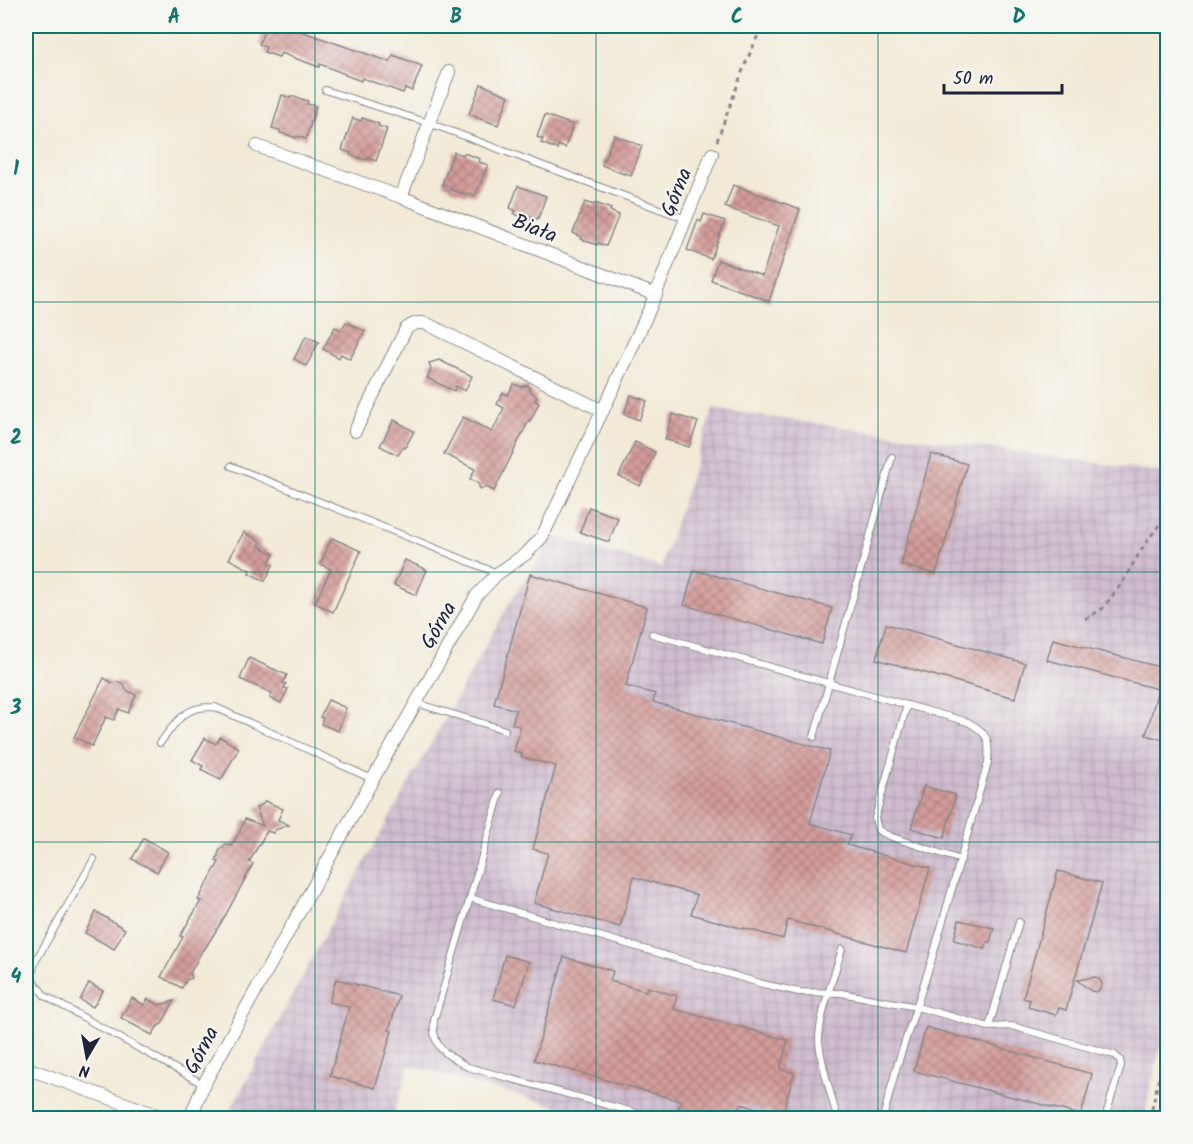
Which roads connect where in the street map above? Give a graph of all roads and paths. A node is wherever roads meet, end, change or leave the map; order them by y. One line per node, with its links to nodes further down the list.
1 (762, 26): 6 (path)
2 (449, 72): 4 (street)
3 (325, 90): 4 (lane)
4 (429, 123): 7 (street); 8 (lane)
5 (257, 146): 7 (street, Biała)
6 (712, 154): 8 (street, Górna)
7 (401, 197): 9 (street, Biała)
8 (686, 219): 9 (street, Górna)
9 (656, 295): 10 (street, Górna)
10 (603, 411): 11 (street); 15 (street, Górna)
11 (354, 431)
12 (892, 457): 18 (lane)
13 (231, 466): 15 (lane)
14 (1167, 512): 16 (path)
15 (497, 574): 19 (street, Górna)
16 (1085, 619)
17 (652, 634): 18 (lane)
18 (828, 684): 20 (lane); 22 (lane)
19 (416, 703): 21 (lane); 24 (street, Górna)
20 (907, 705): 27 (lane); 27 (lane)
21 (505, 730)
22 (814, 737)
23 (160, 743): 24 (lane)
24 (373, 779): 36 (street, Górna)
25 (500, 793): 28 (lane)
26 (94, 860): 36 (lane)
27 (961, 860): 32 (lane)
28 (470, 898): 31 (lane); 39 (lane)
29 (1019, 922): 33 (lane)
30 (842, 949): 31 (lane)
31 (829, 993): 32 (lane); 40 (lane)
32 (917, 1007): 33 (lane); 41 (lane)
33 (989, 1027): 42 (lane)
34 (1167, 1037): 43 (path)
35 (26, 1068): 37 (street)
36 (204, 1084): 38 (street, Górna)
37 (165, 1119)
38 (190, 1119)
39 (655, 1119)
40 (837, 1119)
41 (883, 1119)
42 (1106, 1119)
43 (1150, 1119)

